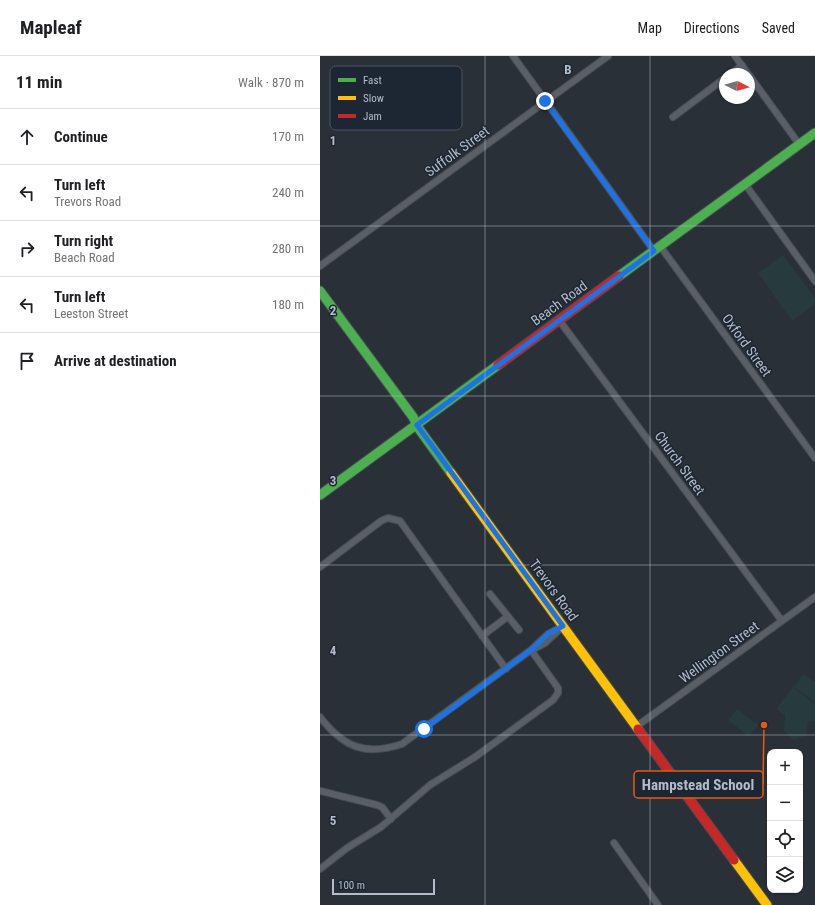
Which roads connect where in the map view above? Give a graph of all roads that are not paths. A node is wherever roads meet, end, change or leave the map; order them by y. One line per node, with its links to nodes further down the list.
1 (512, 56): 9 (street, Oxford Street)
2 (608, 56): 9 (street, Suffolk Street)
3 (735, 56): 4 (street)
4 (742, 65): 5 (street); 6 (street)
5 (738, 68)
6 (744, 68)
7 (719, 82): 10 (street)
8 (755, 83): 12 (street)
9 (545, 101): 14 (street, Oxford Street); 15 (street, Suffolk Street)
10 (672, 117)
11 (815, 133): 12 (street, Beach Road)
12 (799, 144): 13 (street, Beach Road)
13 (745, 184): 14 (street, Beach Road); 16 (street)
14 (657, 248): 18 (street, Beach Road); 20 (street, Oxford Street)
15 (320, 266)
16 (815, 281)
17 (320, 291): 19 (street, Trevors Road)
18 (560, 320): 19 (street, Beach Road); 26 (street, Church Street)
19 (417, 425): 21 (street, Beach Road); 27 (street, Trevors Road)
20 (815, 458)
21 (320, 495)
22 (320, 567): 29 (street)
23 (490, 594): 25 (street)
24 (815, 597): 26 (street, Wellington Street)
25 (507, 617): 28 (street); 29 (street)
26 (782, 621): 33 (street, Wellington Street)
27 (563, 626): 30 (street); 33 (street, Trevors Road)
28 (518, 630)
29 (482, 636): 31 (street)
30 (531, 650): 31 (street); 35 (street)
31 (506, 669): 32 (street)
32 (320, 717)
33 (637, 726): 39 (street, Trevors Road)
34 (320, 791): 35 (street)
35 (390, 819): 37 (street)
36 (614, 843): 38 (street)
37 (320, 869)
38 (658, 905)
39 (767, 905)

